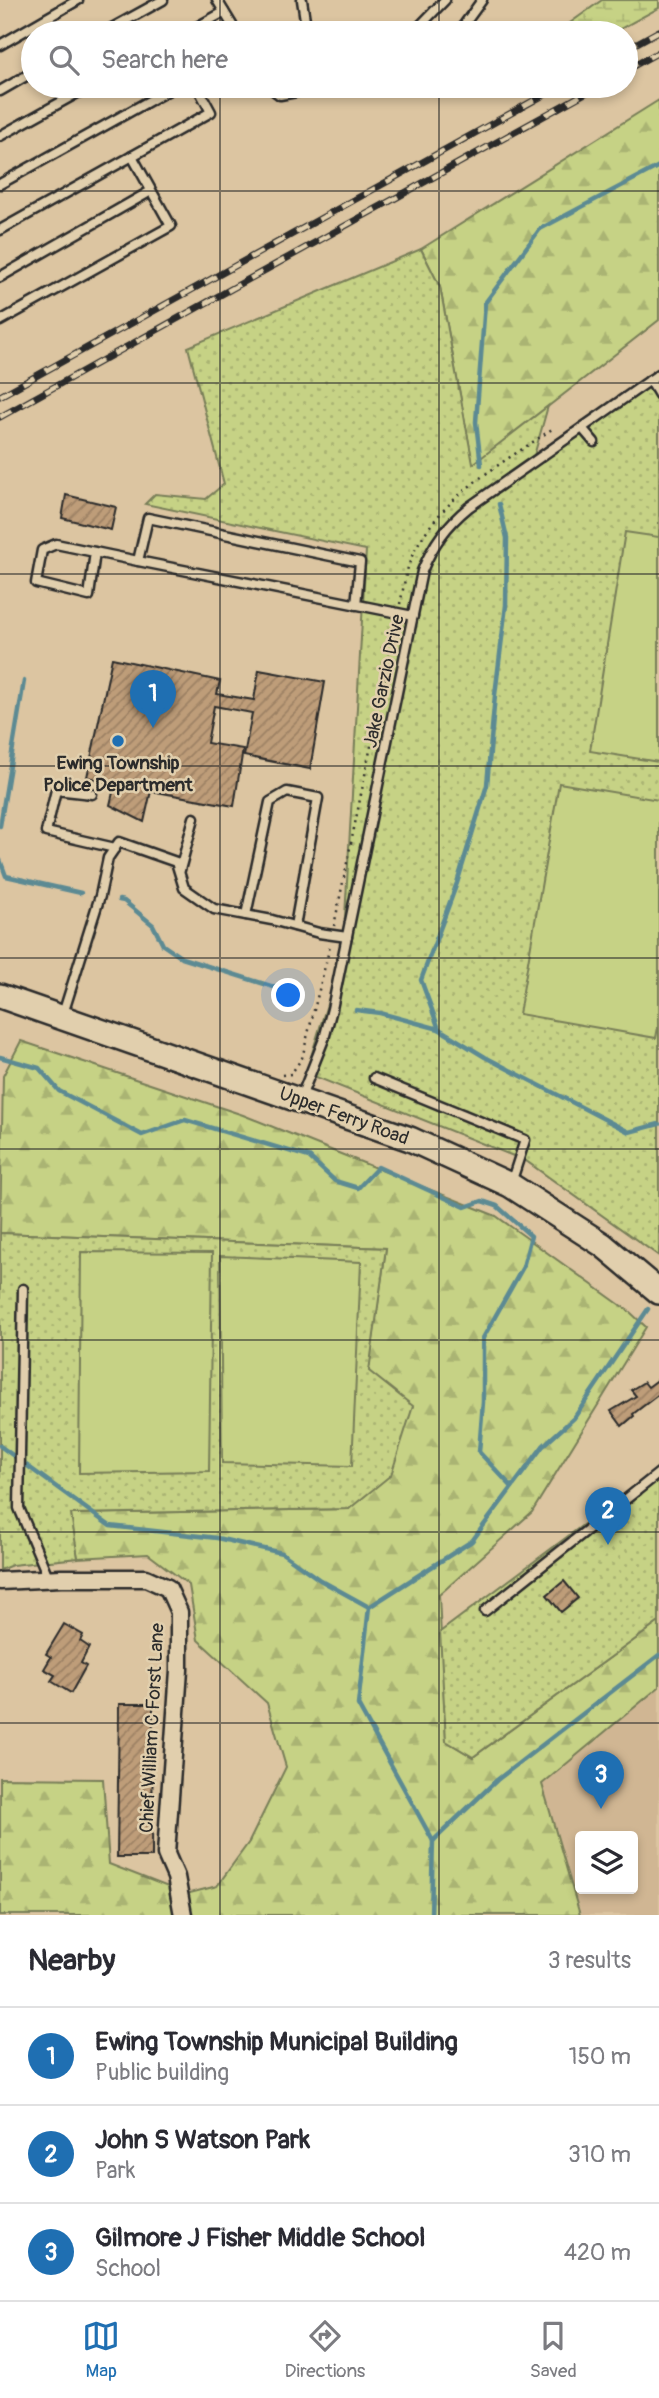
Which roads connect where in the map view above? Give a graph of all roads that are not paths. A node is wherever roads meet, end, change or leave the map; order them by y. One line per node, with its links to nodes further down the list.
1 (78, 0): 8 (lane)
2 (163, 0): 9 (lane)
3 (217, 0): 7 (lane)
4 (302, 0): 12 (lane)
5 (445, 0): 13 (lane)
6 (482, 0): 14 (lane)
7 (224, 12): 10 (lane); 11 (lane)
8 (42, 21)
9 (125, 21)
10 (208, 21)
11 (230, 21)
12 (305, 21)
13 (425, 21)
14 (467, 21)
15 (21, 33): 16 (lane)
16 (0, 45)
17 (21, 79): 18 (lane)
18 (0, 91)
19 (68, 98): 22 (lane)
20 (154, 98): 24 (lane)
21 (203, 98): 23 (lane)
22 (0, 136)
23 (132, 156): 25 (lane); 26 (lane)
24 (0, 184)
25 (151, 191): 27 (lane); 28 (lane)
26 (0, 230)
27 (0, 277)
28 (0, 321)
29 (659, 374): 30 (lane, Jake Garzio Drive)
30 (650, 380): 31 (lane); 32 (lane, Jake Garzio Drive)
31 (659, 395)
32 (582, 428): 33 (lane); 37 (lane, Jake Garzio Drive)
33 (594, 442)
34 (94, 552): 34 (lane); 35 (lane)
35 (138, 561): 36 (lane); 36 (lane)
36 (356, 606): 37 (lane)
37 (413, 616): 44 (lane, Jake Garzio Drive)
38 (93, 794): 40 (lane)
39 (194, 818): 41 (lane)
40 (115, 848): 41 (lane); 46 (lane)
41 (179, 873): 42 (lane)
42 (246, 915): 43 (lane); 43 (lane)
43 (295, 926): 44 (lane)
44 (347, 937): 48 (lane, Jake Garzio Drive)
45 (0, 996): 46 (main road, Upper Ferry Road)
46 (61, 1017): 48 (main road, Upper Ferry Road)
47 (374, 1078): 49 (lane)
48 (300, 1100): 49 (main road, Upper Ferry Road)
49 (510, 1185): 51 (main road, Upper Ferry Road)
50 (23, 1289): 53 (lane)
51 (659, 1292)
52 (659, 1473): 55 (lane)
53 (49, 1579): 54 (street, Chief William C Forst Lane); 56 (street, Chief William C Forst Lane)
54 (9, 1584)
55 (485, 1611)
56 (183, 1915)

